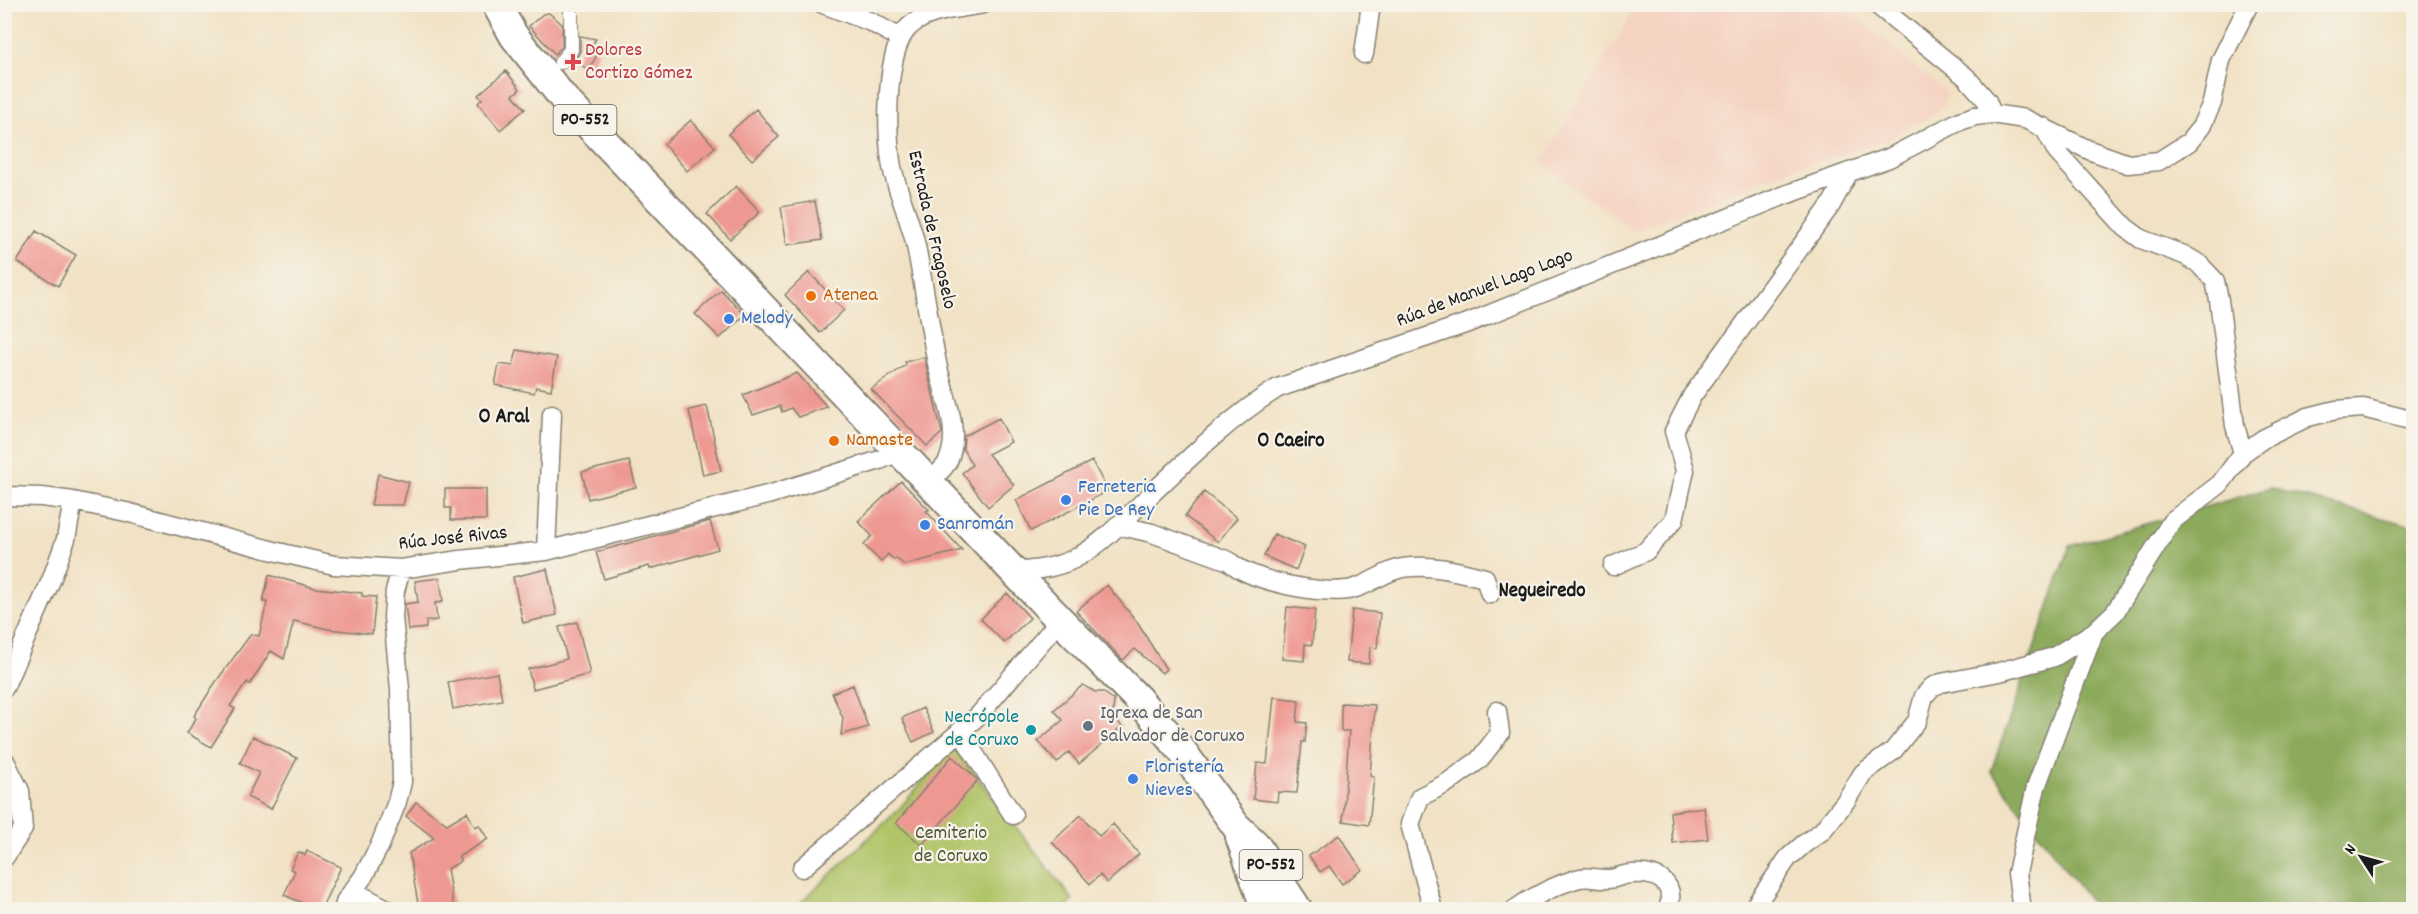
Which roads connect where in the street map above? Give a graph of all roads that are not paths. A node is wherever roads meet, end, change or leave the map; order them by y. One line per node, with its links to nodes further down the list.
1 (496, 4): 16 (main road, PO-552)
2 (571, 4): 10 (street)
3 (823, 4): 8 (street)
4 (983, 4): 8 (street)
5 (1373, 4): 9 (street)
6 (1876, 4): 11 (street)
7 (2249, 4): 12 (street)
8 (900, 38): 18 (street, Estrada de Fragoselo)
9 (1364, 54)
10 (561, 62)
11 (1992, 114): 12 (street, Rúa de Manuel Lago Lago); 13 (street, Rúa de Manuel Lago Lago)
12 (2044, 127): 17 (street)
13 (1849, 172): 21 (street, Rúa de Manuel Lago Lago); 23 (street)
14 (552, 414): 22 (street)
15 (2414, 422): 17 (street)
16 (900, 451): 18 (main road, PO-552); 22 (street, Rúa José Rivas)
17 (2243, 453): 28 (street)
18 (930, 482): 25 (main road, PO-552)
19 (4, 496): 20 (street, Rúa José Rivas)
20 (73, 501): 24 (street, Rúa José Rivas); 29 (street)
21 (1118, 525): 25 (street, Rúa de Manuel Lago Lago); 26 (street)
22 (546, 551): 24 (street, Rúa José Rivas)
23 (1613, 566)
24 (401, 569): 37 (street)
25 (1016, 572): 27 (main road, PO-552)
26 (1490, 594)
27 (1060, 620): 31 (street); 34 (main road, PO-552)
28 (2094, 632): 45 (street); 46 (street)
29 (4, 688)
30 (1497, 711): 42 (street)
31 (960, 731): 33 (street); 36 (street)
32 (4, 759): 35 (street)
33 (1013, 815)
34 (1236, 826): 40 (main road, PO-552); 41 (main road, PO-552)
35 (4, 858)
36 (802, 868)
37 (353, 891): 38 (street); 39 (street)
38 (343, 909)
39 (389, 909)
40 (1266, 909)
41 (1298, 909)
42 (1433, 909)
43 (1514, 909): 44 (street)
44 (1668, 909)
45 (1752, 909)
46 (2022, 909)

